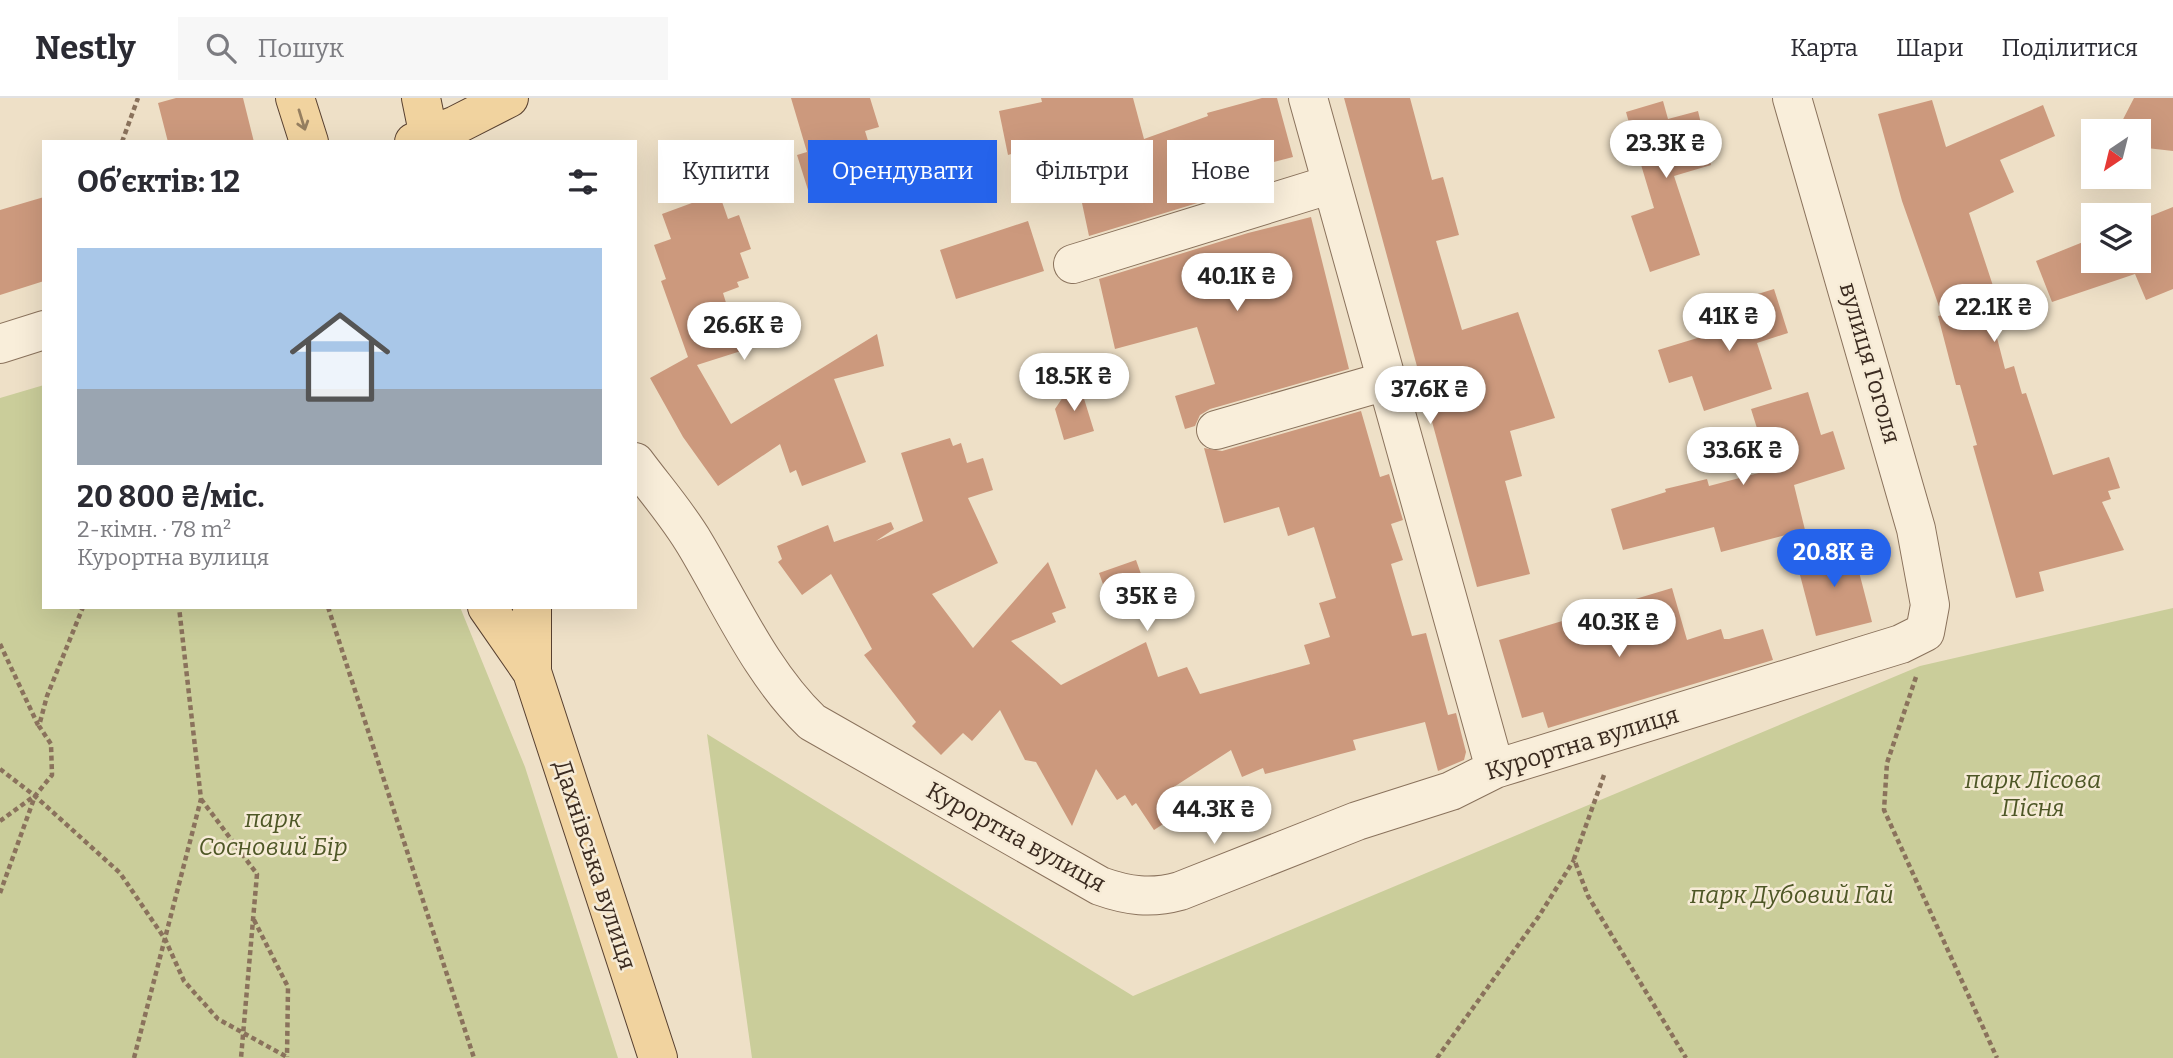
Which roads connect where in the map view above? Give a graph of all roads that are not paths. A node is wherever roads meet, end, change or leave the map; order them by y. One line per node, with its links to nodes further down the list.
1 (295, 98): 6 (main road, one-way to 6)
2 (421, 98): 7 (main road)
3 (509, 98): 7 (main road)
4 (1308, 98): 8 (street)
5 (1792, 98): 17 (street, вулиця Гоголя)
6 (308, 140)
7 (424, 140)
8 (1332, 184): 9 (street); 12 (street)
9 (1073, 264)
10 (42, 331): 11 (street)
11 (0, 344)
12 (1386, 381): 13 (street); 19 (street)
13 (1216, 430)
14 (637, 465): 19 (street, Курортна вулиця)
15 (488, 609): 18 (main road)
16 (532, 609): 18 (main road)
17 (1924, 632): 19 (street, Курортна вулиця)
18 (532, 673): 20 (main road, Дахнівська вулиця)
19 (1495, 769)
20 (659, 1058)

